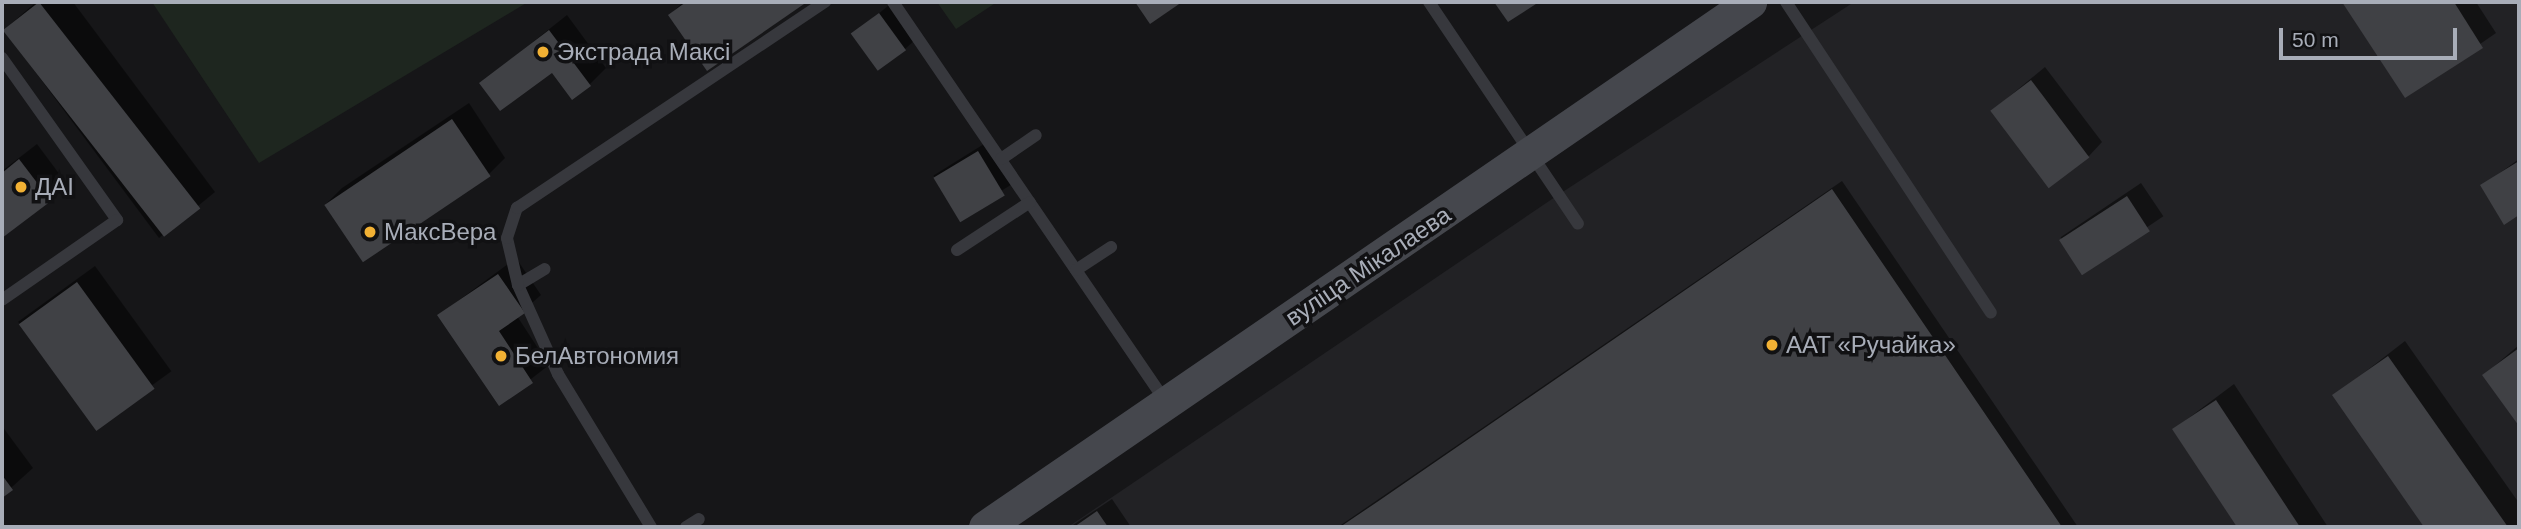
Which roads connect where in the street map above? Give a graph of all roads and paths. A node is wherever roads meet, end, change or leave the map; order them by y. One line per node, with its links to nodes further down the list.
1 (825, 2): 16 (lane)
2 (893, 2): 9 (lane)
3 (1429, 2): 8 (lane)
4 (1786, 2): 18 (lane)
5 (1746, 3): 8 (main road, вуліца Мікалаева)
6 (2, 58): 17 (lane)
7 (1036, 135): 9 (lane)
8 (1530, 155): 11 (lane); 19 (main road, вуліца Мікалаева)
9 (1001, 159): 10 (lane)
10 (1030, 202): 13 (lane); 15 (lane)
11 (1578, 224)
12 (1111, 247): 15 (lane)
13 (957, 250)
14 (545, 269): 16 (lane)
15 (1076, 270): 19 (lane)
16 (518, 285): 21 (lane)
17 (2, 300)
18 (1992, 313)
19 (1167, 403): 23 (main road, вуліца Мікалаева)
20 (699, 519): 22 (lane)
21 (651, 527)
22 (686, 527)
23 (985, 527)

